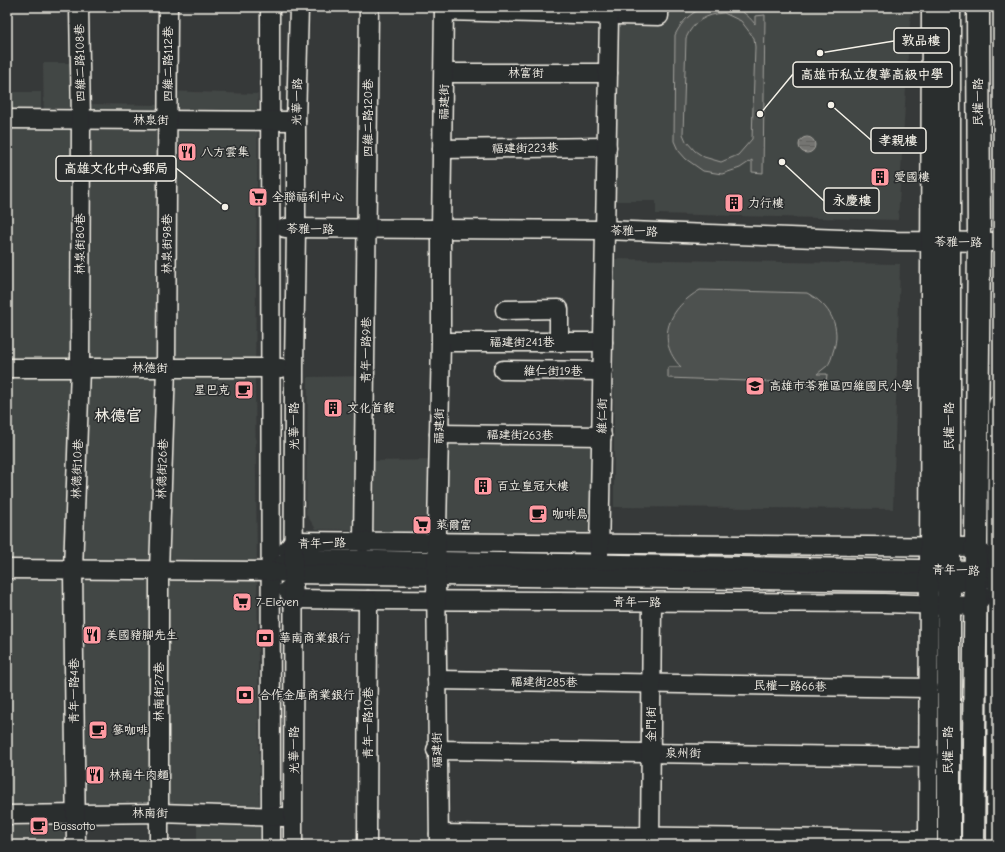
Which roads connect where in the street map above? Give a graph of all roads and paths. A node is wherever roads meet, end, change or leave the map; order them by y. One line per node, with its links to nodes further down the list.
1 (79, 7): 15 (street, 四維二路108巷)
2 (168, 7): 16 (street, 四維二路112巷)
3 (270, 7): 17 (street, 光華一路)
4 (299, 7): 18 (street, 光華一路)
5 (368, 7): 23 (street, 四維二路120巷)
6 (659, 7): 11 (street)
7 (931, 7): 26 (street, 民權一路)
8 (949, 7): 26 (main road, 民權一路)
9 (978, 7): 27 (main road, 民權一路)
10 (444, 9): 11 (street); 12 (street, 福建街)
11 (609, 16): 13 (street, 維仁街)
12 (444, 73): 13 (street, 林富街); 20 (street, 福建街)
13 (608, 73): 19 (street, 維仁街)
14 (7, 119): 15 (street, 林泉街)
15 (81, 120): 16 (street, 林泉街); 33 (street, 林泉街80巷)
16 (168, 120): 17 (street, 林泉街); 34 (street, 林泉街98巷)
17 (270, 121): 18 (street, 林泉街); 21 (street, 光華一路)
18 (296, 121): 22 (street, 光華一路)
19 (607, 147): 20 (street, 福建街223巷); 25 (street, 維仁街)
20 (442, 149): 24 (street, 福建街)
21 (270, 228): 22 (street, 苓雅一路); 35 (street, 光華一路)
22 (296, 229): 23 (street, 苓雅一路); 36 (street, 光華一路)
23 (367, 230): 24 (street, 苓雅一路); 43 (street, 青年一路9巷)
24 (441, 230): 25 (street, 苓雅一路); 29 (street, 福建街)
25 (604, 230): 26 (street, 苓雅一路); 31 (street, 維仁街)
26 (939, 242): 27 (street, 苓雅一路); 47 (main road, 民權一路)
27 (988, 242): 48 (main road, 民權一路)
28 (505, 310): 30 (street)
29 (442, 342): 30 (street, 福建街241巷); 40 (street, 福建街)
30 (559, 342): 31 (street, 福建街241巷)
31 (603, 342): 38 (street, 維仁街)
32 (7, 368): 33 (street, 林德街)
33 (80, 368): 34 (street, 林德街); 52 (street, 林德街10巷)
34 (166, 368): 35 (street, 林德街); 53 (street, 林德街26巷)
35 (270, 368): 36 (street, 林德街); 54 (street, 光華一路)
36 (294, 368): 42 (street, 光華一路)
37 (503, 370): 38 (street, 維仁街19巷)
38 (603, 371): 41 (street, 維仁街)
39 (998, 404): 57 (street, 民權一路)
40 (439, 434): 41 (street, 福建街263巷); 44 (street, 福建街)
41 (602, 436): 45 (street, 維仁街)
42 (294, 541): 43 (street, 青年一路); 49 (street, 光華一路); 54 (street, 青年一路)
43 (362, 543): 44 (street, 青年一路)
44 (436, 543): 45 (street, 青年一路); 50 (street, 福建街)
45 (600, 544): 46 (street, 青年一路); 55 (street, 維仁街)
46 (748, 545): 47 (street, 青年一路); 56 (street)
47 (939, 546): 48 (street, 青年一路); 58 (main road, 民權一路)
48 (977, 547): 57 (main road, 民權一路)
49 (294, 567): 50 (street, 青年一路); 54 (street, 青年一路); 59 (street, 光華一路)
50 (436, 568): 55 (street, 青年一路); 61 (street, 福建街)
51 (7, 569): 52 (street, 青年一路)
52 (73, 570): 53 (street, 青年一路); 74 (street, 青年一路4巷)
53 (159, 570): 54 (street, 青年一路); 75 (street, 林南街27巷)
54 (270, 571): 59 (street); 77 (street, 光華一路)
55 (599, 571): 56 (street, 青年一路); 62 (street, 維仁街)
56 (748, 573): 58 (street, 青年一路); 64 (street)
57 (987, 574): 58 (street, 青年一路); 66 (main road, 民權一路); 72 (street, 民權一路)
58 (939, 576): 65 (main road, 民權一路)
59 (294, 599): 60 (street, 青年一路); 78 (street, 光華一路)
60 (368, 600): 61 (street, 青年一路); 86 (street, 青年一路10巷)
61 (436, 600): 62 (street, 青年一路); 67 (street, 福建街)
62 (598, 602): 63 (street, 青年一路)
63 (652, 602): 64 (street, 青年一路); 68 (street, 金門街)
64 (748, 603): 65 (street, 青年一路)
65 (938, 605): 66 (street, 青年一路); 69 (street, 民權一路); 81 (main road, 民權一路)
66 (976, 606): 87 (main road, 民權一路)
67 (437, 680): 68 (street, 福建街285巷); 70 (street, 福建街)
68 (652, 684): 69 (street, 民權一路66巷); 71 (street, 金門街)
69 (929, 688): 73 (street, 民權一路)
70 (436, 750): 71 (street, 泉州街); 79 (street, 福建街)
71 (651, 753): 73 (street, 泉州街); 80 (street, 金門街)
72 (997, 755): 88 (street, 民權一路)
73 (929, 757): 81 (street, 民權一路)
74 (75, 813): 75 (street, 林南街); 76 (street, 林南街); 82 (street, 青年一路4巷)
75 (158, 813): 77 (street, 林南街); 83 (street, 林南街27巷)
76 (7, 815)
77 (271, 817): 78 (street, 林南街); 84 (street, 光華一路)
78 (294, 818): 85 (street, 光華一路)
79 (439, 839): 80 (street)
80 (650, 840): 81 (street)
81 (935, 843)
82 (76, 845)
83 (159, 845)
84 (271, 845)
85 (293, 845)
86 (367, 845)
87 (973, 845)
88 (996, 845)

